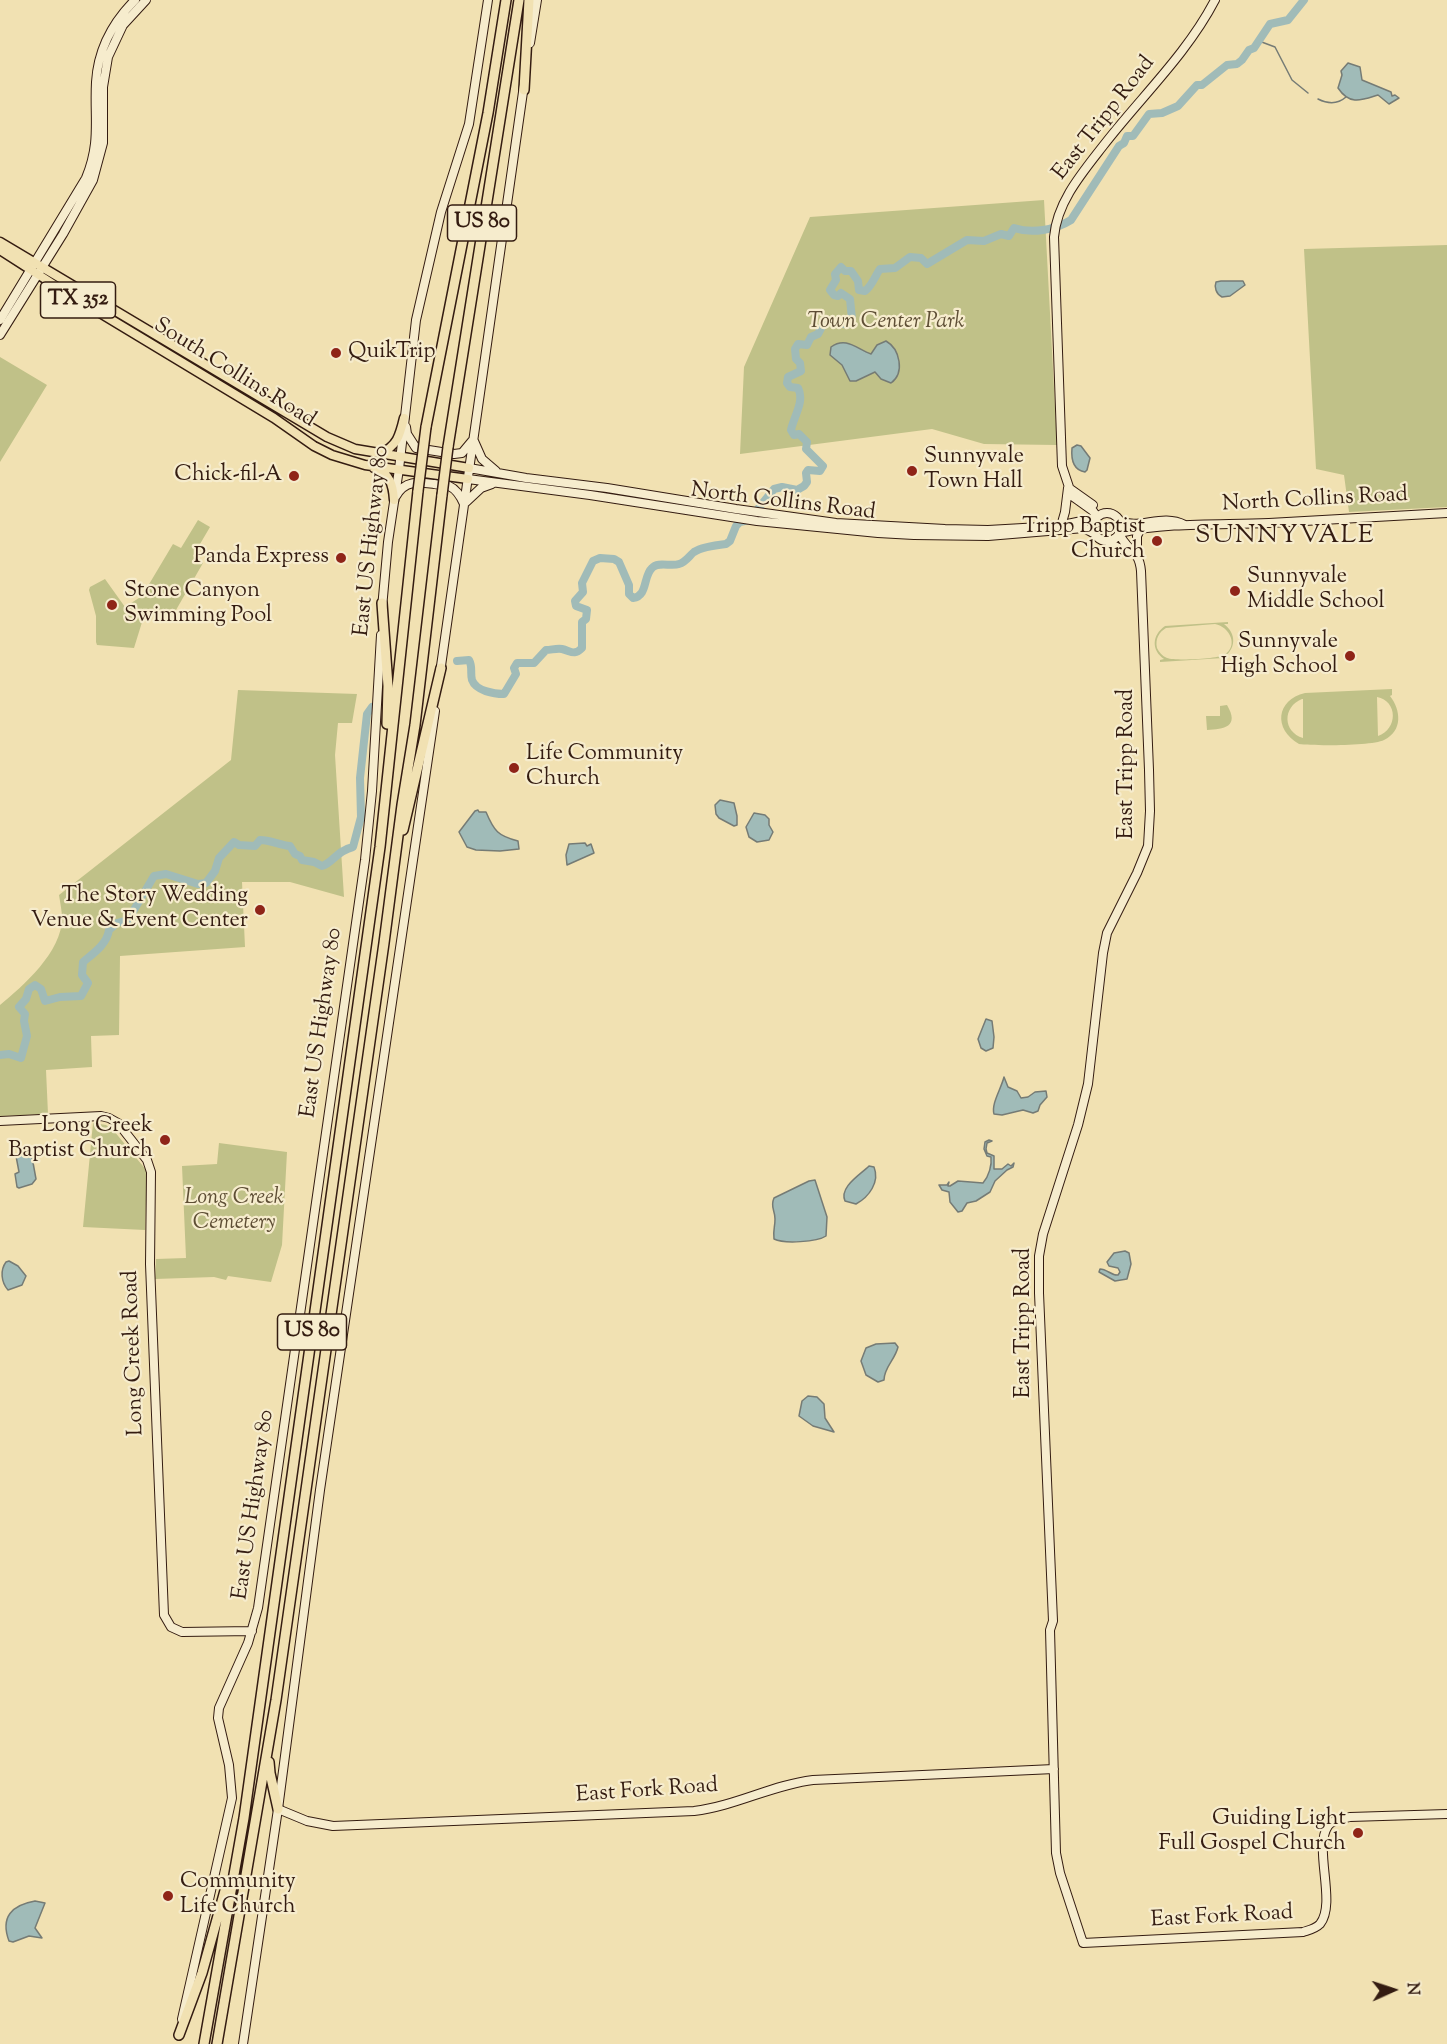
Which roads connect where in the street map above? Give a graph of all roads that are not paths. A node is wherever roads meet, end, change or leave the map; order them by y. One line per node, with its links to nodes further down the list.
1 (135, 0): 9 (street)
2 (146, 0): 9 (street)
3 (488, 0): 18 (street, East US Highway 80)
4 (506, 0): 49 (highway, US 80, bridge)
5 (519, 0): 50 (highway, US 80, bridge)
6 (529, 0): 10 (highway)
7 (537, 0): 10 (street)
8 (1215, 0): 28 (street, East Tripp Road)
9 (124, 17): 13 (street)
10 (524, 90): 19 (street)
11 (0, 242): 13 (main road, South Collins Road / TX 352)
12 (0, 250): 13 (main road, South Collins Road / TX 352)
13 (36, 268): 14 (street); 15 (street); 16 (main road, South Collins Road / TX 352); 17 (main road, South Collins Road / TX 352)
14 (0, 321)
15 (0, 335)
16 (279, 410): 17 (main road); 20 (main road, South Collins Road / TX 352)
17 (274, 418): 22 (main road, South Collins Road / TX 352)
18 (404, 418): 19 (street); 20 (main road); 21 (street, East US Highway 80)
19 (473, 439): 23 (street); 25 (street)
20 (380, 453): 21 (main road, South Collins Road / TX 352)
21 (400, 457): 23 (main road, South Collins Road / TX 352); 24 (street, East US Highway 80)
22 (365, 465): 24 (main road, South Collins Road / TX 352); 30 (main road)
23 (469, 468): 25 (street, North Collins Road); 26 (street)
24 (399, 469): 26 (main road, South Collins Road / TX 352); 30 (street, East US Highway 80)
25 (499, 473): 29 (street, North Collins Road)
26 (468, 479): 27 (street, North Collins Road); 32 (street)
27 (499, 483): 31 (street, North Collins Road); 32 (street)
28 (1068, 487): 33 (street); 35 (street); 39 (street)
29 (645, 494): 31 (street); 36 (street, North Collins Road)
30 (394, 500): 32 (street); 47 (street, East US Highway 80)
31 (644, 503): 36 (street, North Collins Road)
32 (464, 504): 48 (street)
33 (1106, 513): 35 (street); 37 (street)
34 (1447, 513): 38 (street, North Collins Road)
35 (1097, 518): 39 (street, North Collins Road); 43 (street)
36 (781, 520): 41 (street, North Collins Road)
37 (1119, 520): 38 (street, North Collins Road); 42 (street)
38 (1185, 525): 40 (street, North Collins Road)
39 (1061, 526): 41 (street, North Collins Road)
40 (1141, 528): 42 (street, North Collins Road); 45 (street)
41 (1017, 532): 43 (street, North Collins Road)
42 (1119, 533): 44 (street); 45 (street, East Tripp Road)
43 (1095, 534): 44 (street)
44 (1105, 541): 46 (street)
45 (1137, 555): 46 (street, East Tripp Road)
46 (1141, 571): 54 (street, East Tripp Road)
47 (382, 603): 49 (highway); 52 (street, East US Highway 80)
48 (441, 668): 50 (highway); 55 (street)
49 (380, 847): 57 (highway, US 80)
50 (396, 849): 53 (highway, US 80)
51 (0, 1121): 52 (street, Long Creek Road)
52 (252, 1631): 59 (street, East US Highway 80)
53 (272, 1724): 55 (highway); 61 (highway, US 80)
54 (1054, 1769): 55 (street, East Fork Road); 58 (street, East Tripp Road)
55 (278, 1809): 62 (street)
56 (1447, 1814): 58 (street, East Fork Road)
57 (244, 1818): 59 (highway); 60 (highway, US 80)
58 (1083, 1943)
59 (178, 2039)
60 (204, 2044)
61 (217, 2044)
62 (243, 2044)

